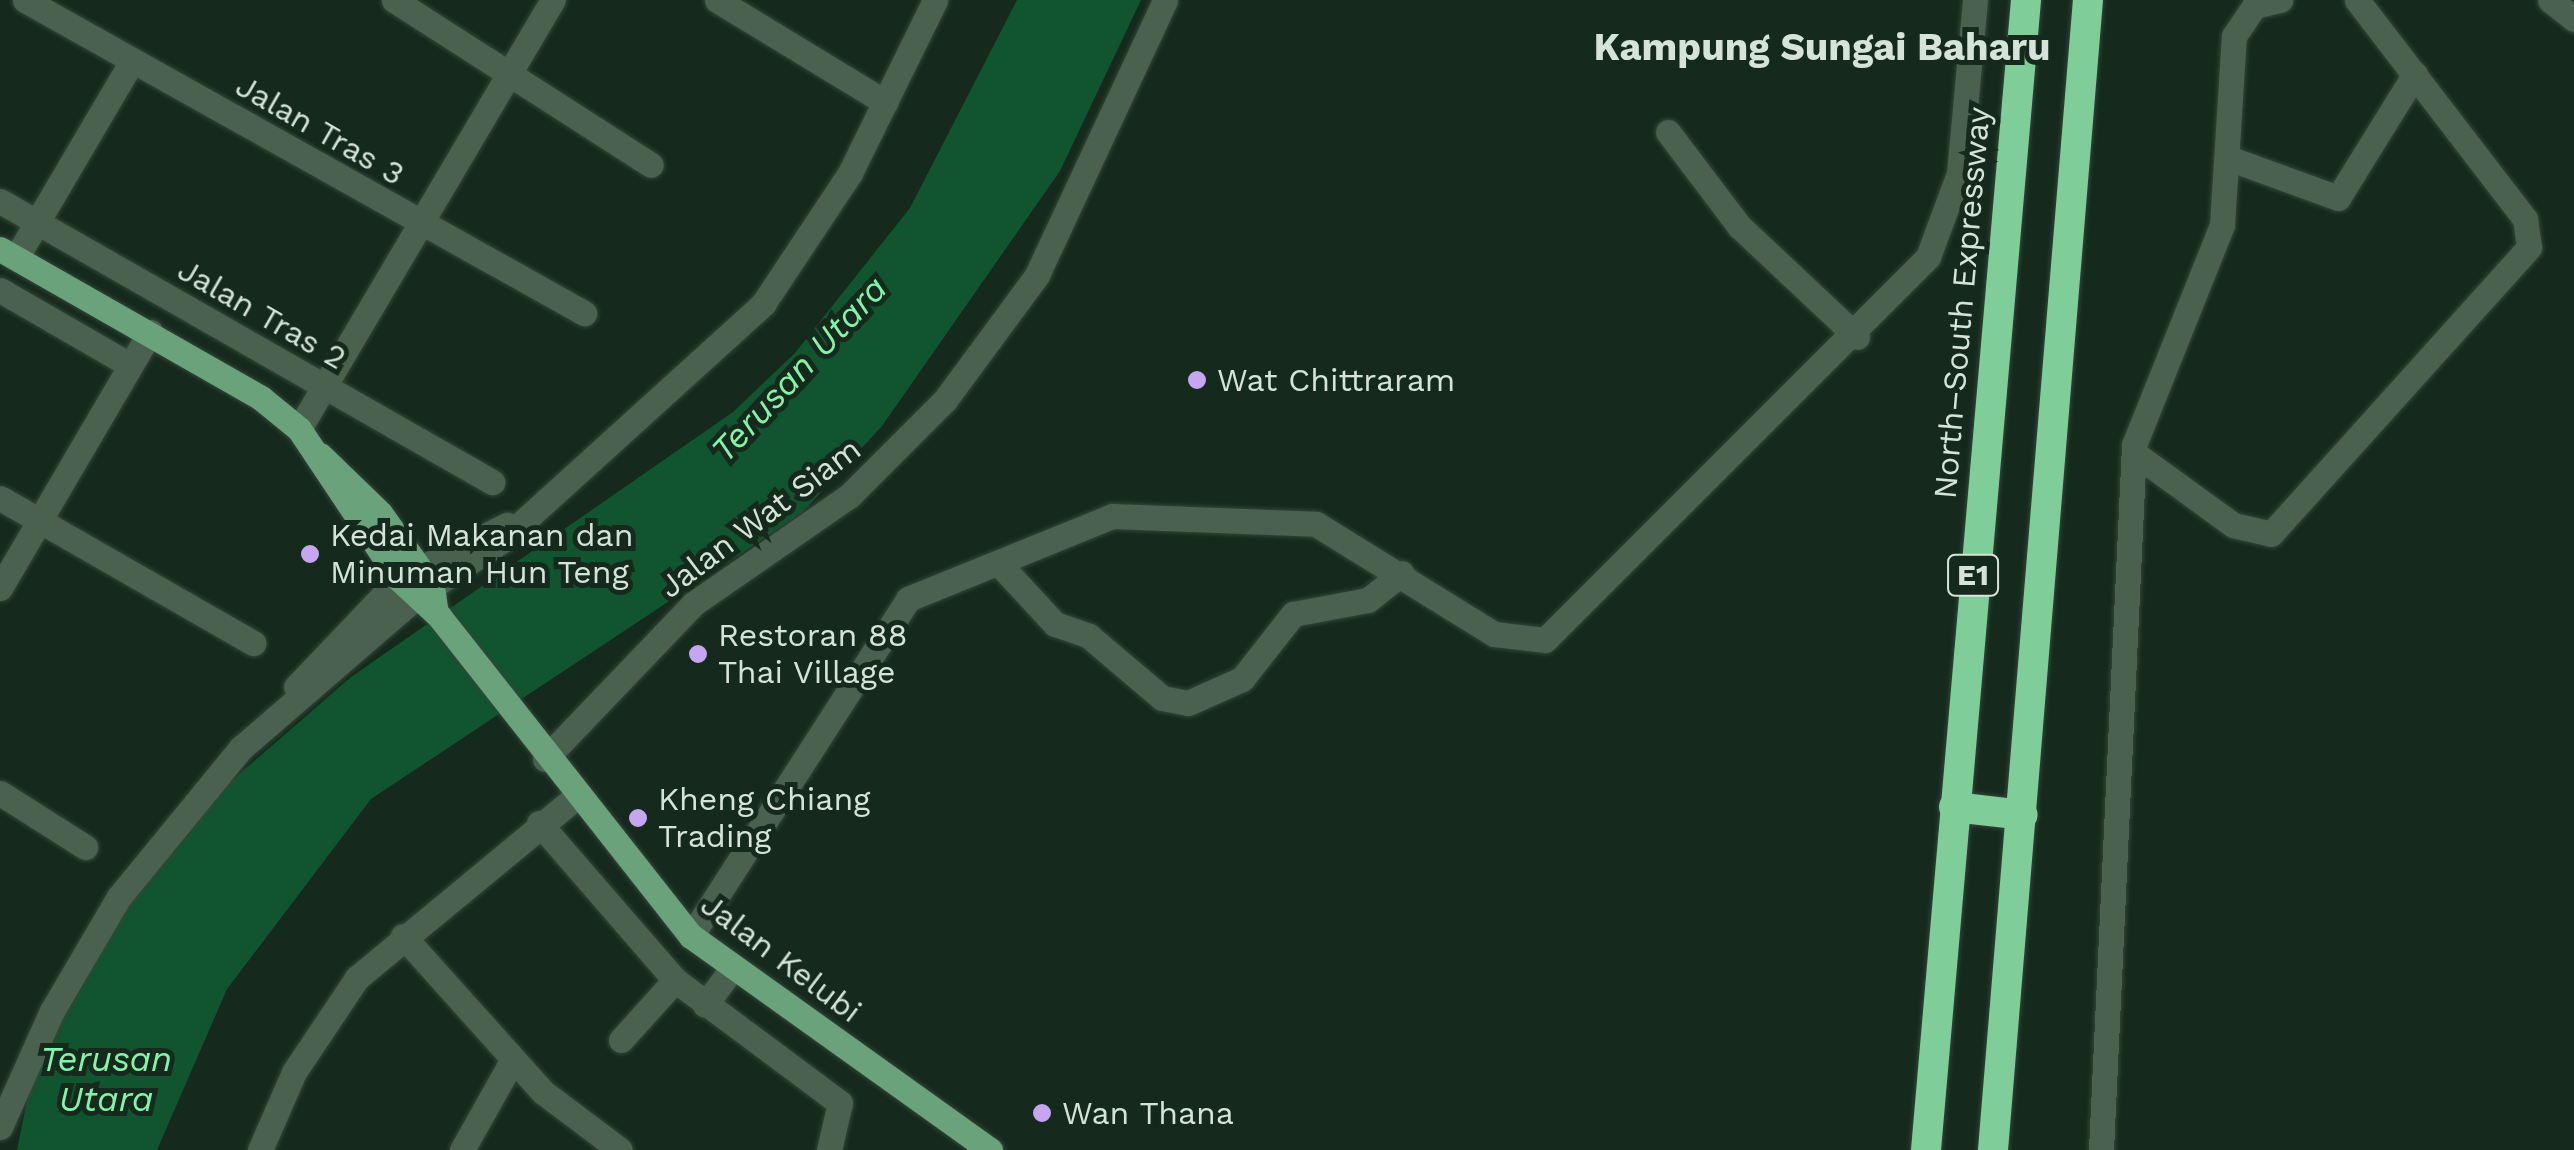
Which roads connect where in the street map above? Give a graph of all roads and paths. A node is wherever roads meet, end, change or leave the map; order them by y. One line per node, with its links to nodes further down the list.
1 (25, 0): 14 (street, Jalan Tras 3)
2 (394, 0): 15 (street)
3 (553, 0): 15 (street)
4 (717, 0): 17 (street)
5 (935, 0): 17 (street)
6 (1165, 0): 41 (street, Jalan Wat Siam)
7 (1975, 0): 28 (street)
8 (2026, 0): 44 (highway, North–South Expressway / E1)
9 (2088, 0): 45 (highway, E1)
10 (2280, 0): 19 (street)
11 (2358, 0): 16 (street)
12 (2550, 0): 13 (street)
13 (2574, 19)
14 (132, 61): 22 (street); 23 (street, Jalan Tras 3)
15 (511, 74): 20 (street); 23 (street)
16 (2415, 74): 19 (street); 32 (street)
17 (885, 102): 39 (street)
18 (1668, 132): 28 (street)
19 (2232, 159): 32 (street)
20 (651, 165)
21 (0, 201): 22 (street, Jalan Tras 2)
22 (39, 223): 24 (street); 30 (street, Jalan Tras 2)
23 (423, 227): 26 (street, Jalan Tras 3); 30 (street)
24 (8, 253): 27 (main road)
25 (0, 290): 29 (street)
26 (584, 313)
27 (150, 332): 29 (street); 31 (main road)
28 (1857, 337): 37 (street)
29 (130, 365): 35 (street)
30 (328, 390): 31 (street); 33 (street, Jalan Tras 2)
31 (299, 429): 39 (main road, Jalan Kelubi)
32 (2134, 453): 63 (street)
33 (492, 482)
34 (0, 498): 35 (street)
35 (39, 521): 38 (street); 40 (street)
36 (1002, 568): 37 (street); 37 (street); 49 (street)
37 (1402, 573)
38 (0, 588)
39 (423, 593): 41 (main road, Jalan Kelubi); 55 (street)
40 (253, 643)
41 (546, 759): 43 (main road, Jalan Kelubi)
42 (0, 793): 47 (street)
43 (576, 797): 46 (street); 49 (main road, Jalan Kelubi)
44 (1954, 807): 45 (highway); 61 (highway, North–South Expressway / E1)
45 (2023, 815): 62 (highway, E1)
46 (539, 823): 48 (street); 51 (street)
47 (84, 846)
48 (403, 936): 54 (street); 56 (street)
49 (691, 936): 50 (main road, Jalan Kelubi)
50 (731, 970): 52 (street); 60 (main road, Jalan Kelubi)
51 (674, 980): 52 (street); 53 (street)
52 (705, 1005): 59 (street)
53 (621, 1040)
54 (512, 1061): 57 (street); 58 (street)
55 (0, 1127)
56 (260, 1150)
57 (462, 1150)
58 (620, 1150)
59 (829, 1150)
60 (990, 1150)
61 (1926, 1150)
62 (1993, 1150)
63 (2102, 1150)

